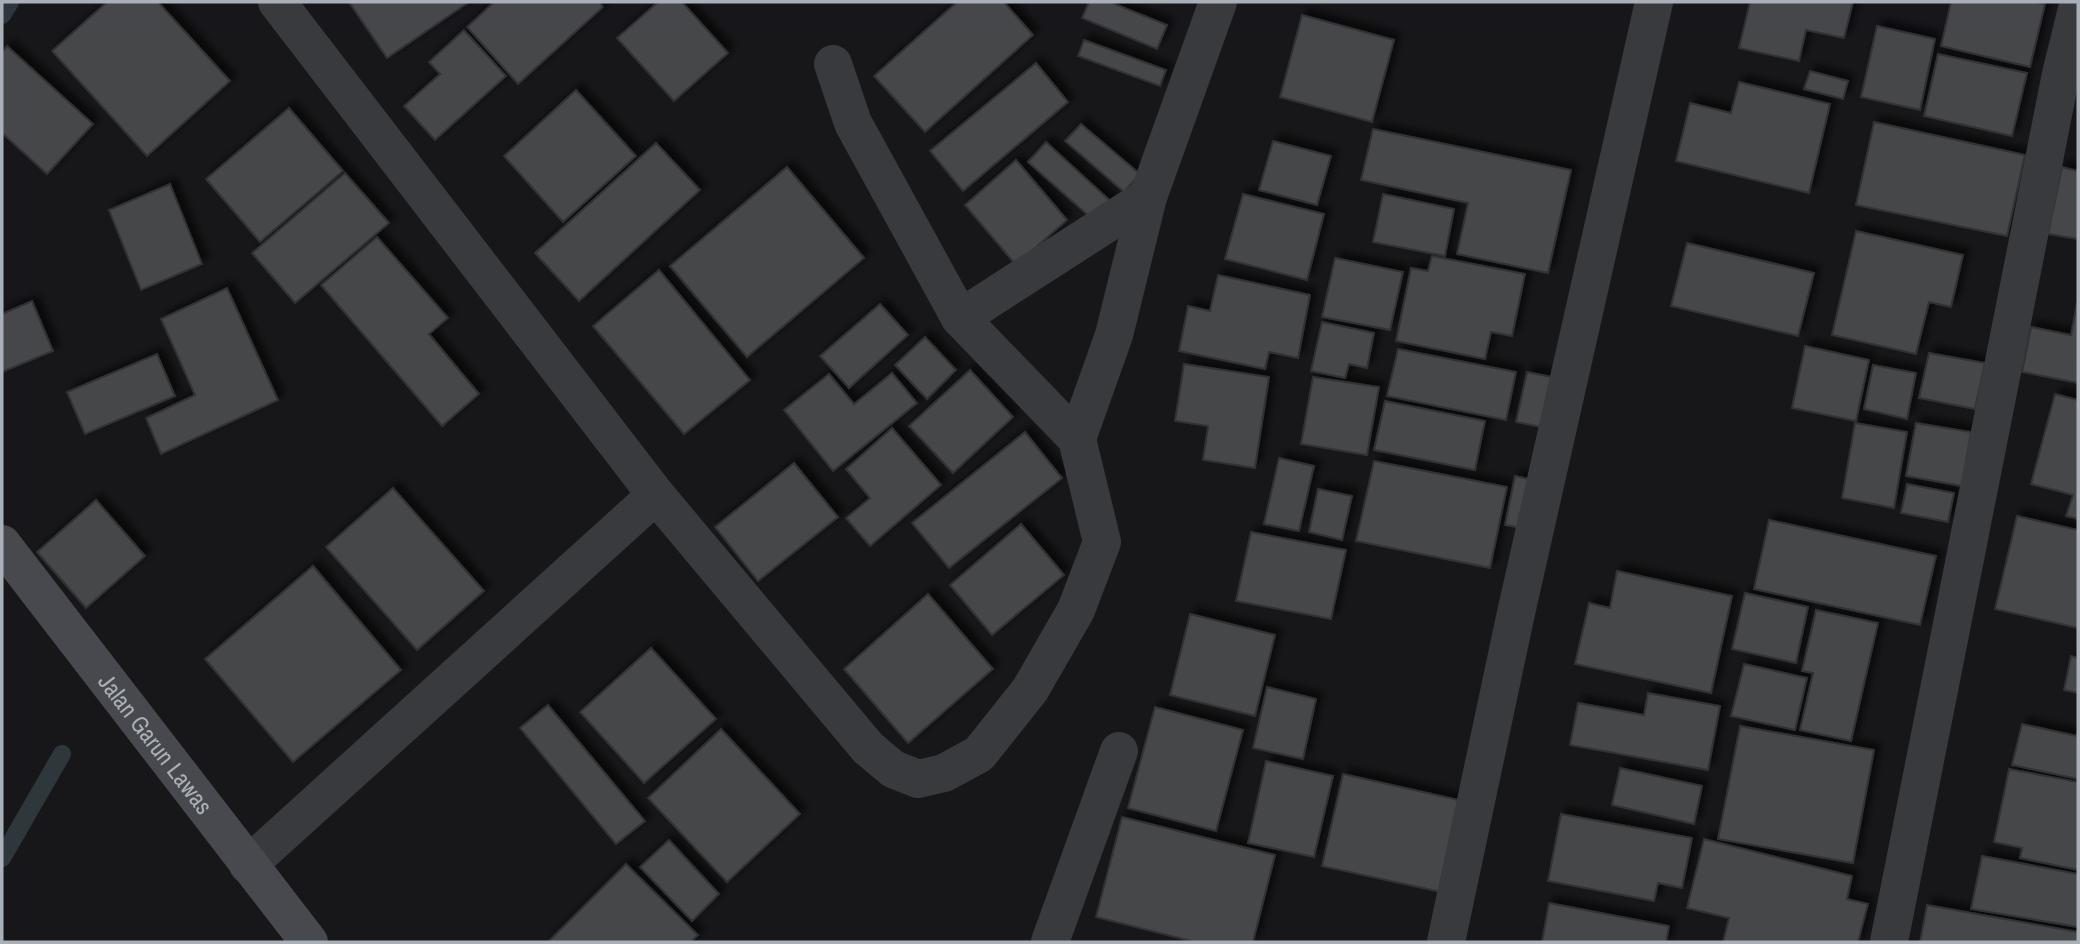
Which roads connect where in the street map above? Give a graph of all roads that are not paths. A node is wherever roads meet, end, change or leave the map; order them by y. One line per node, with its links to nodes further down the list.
1 (277, 2): 9 (street)
2 (1218, 2): 6 (street)
3 (1654, 2): 15 (street)
4 (2078, 5): 16 (street)
5 (833, 64): 7 (street)
6 (1148, 197): 7 (street); 8 (street)
7 (960, 318): 8 (street)
8 (1077, 439): 9 (street)
9 (656, 495): 12 (street)
10 (2, 544): 12 (main road, Jalan Garun Lawas)
11 (1119, 751): 14 (street)
12 (248, 865): 13 (main road, Jalan Garun Lawas)
13 (309, 942)
14 (1050, 942)
15 (1446, 942)
16 (1889, 942)

